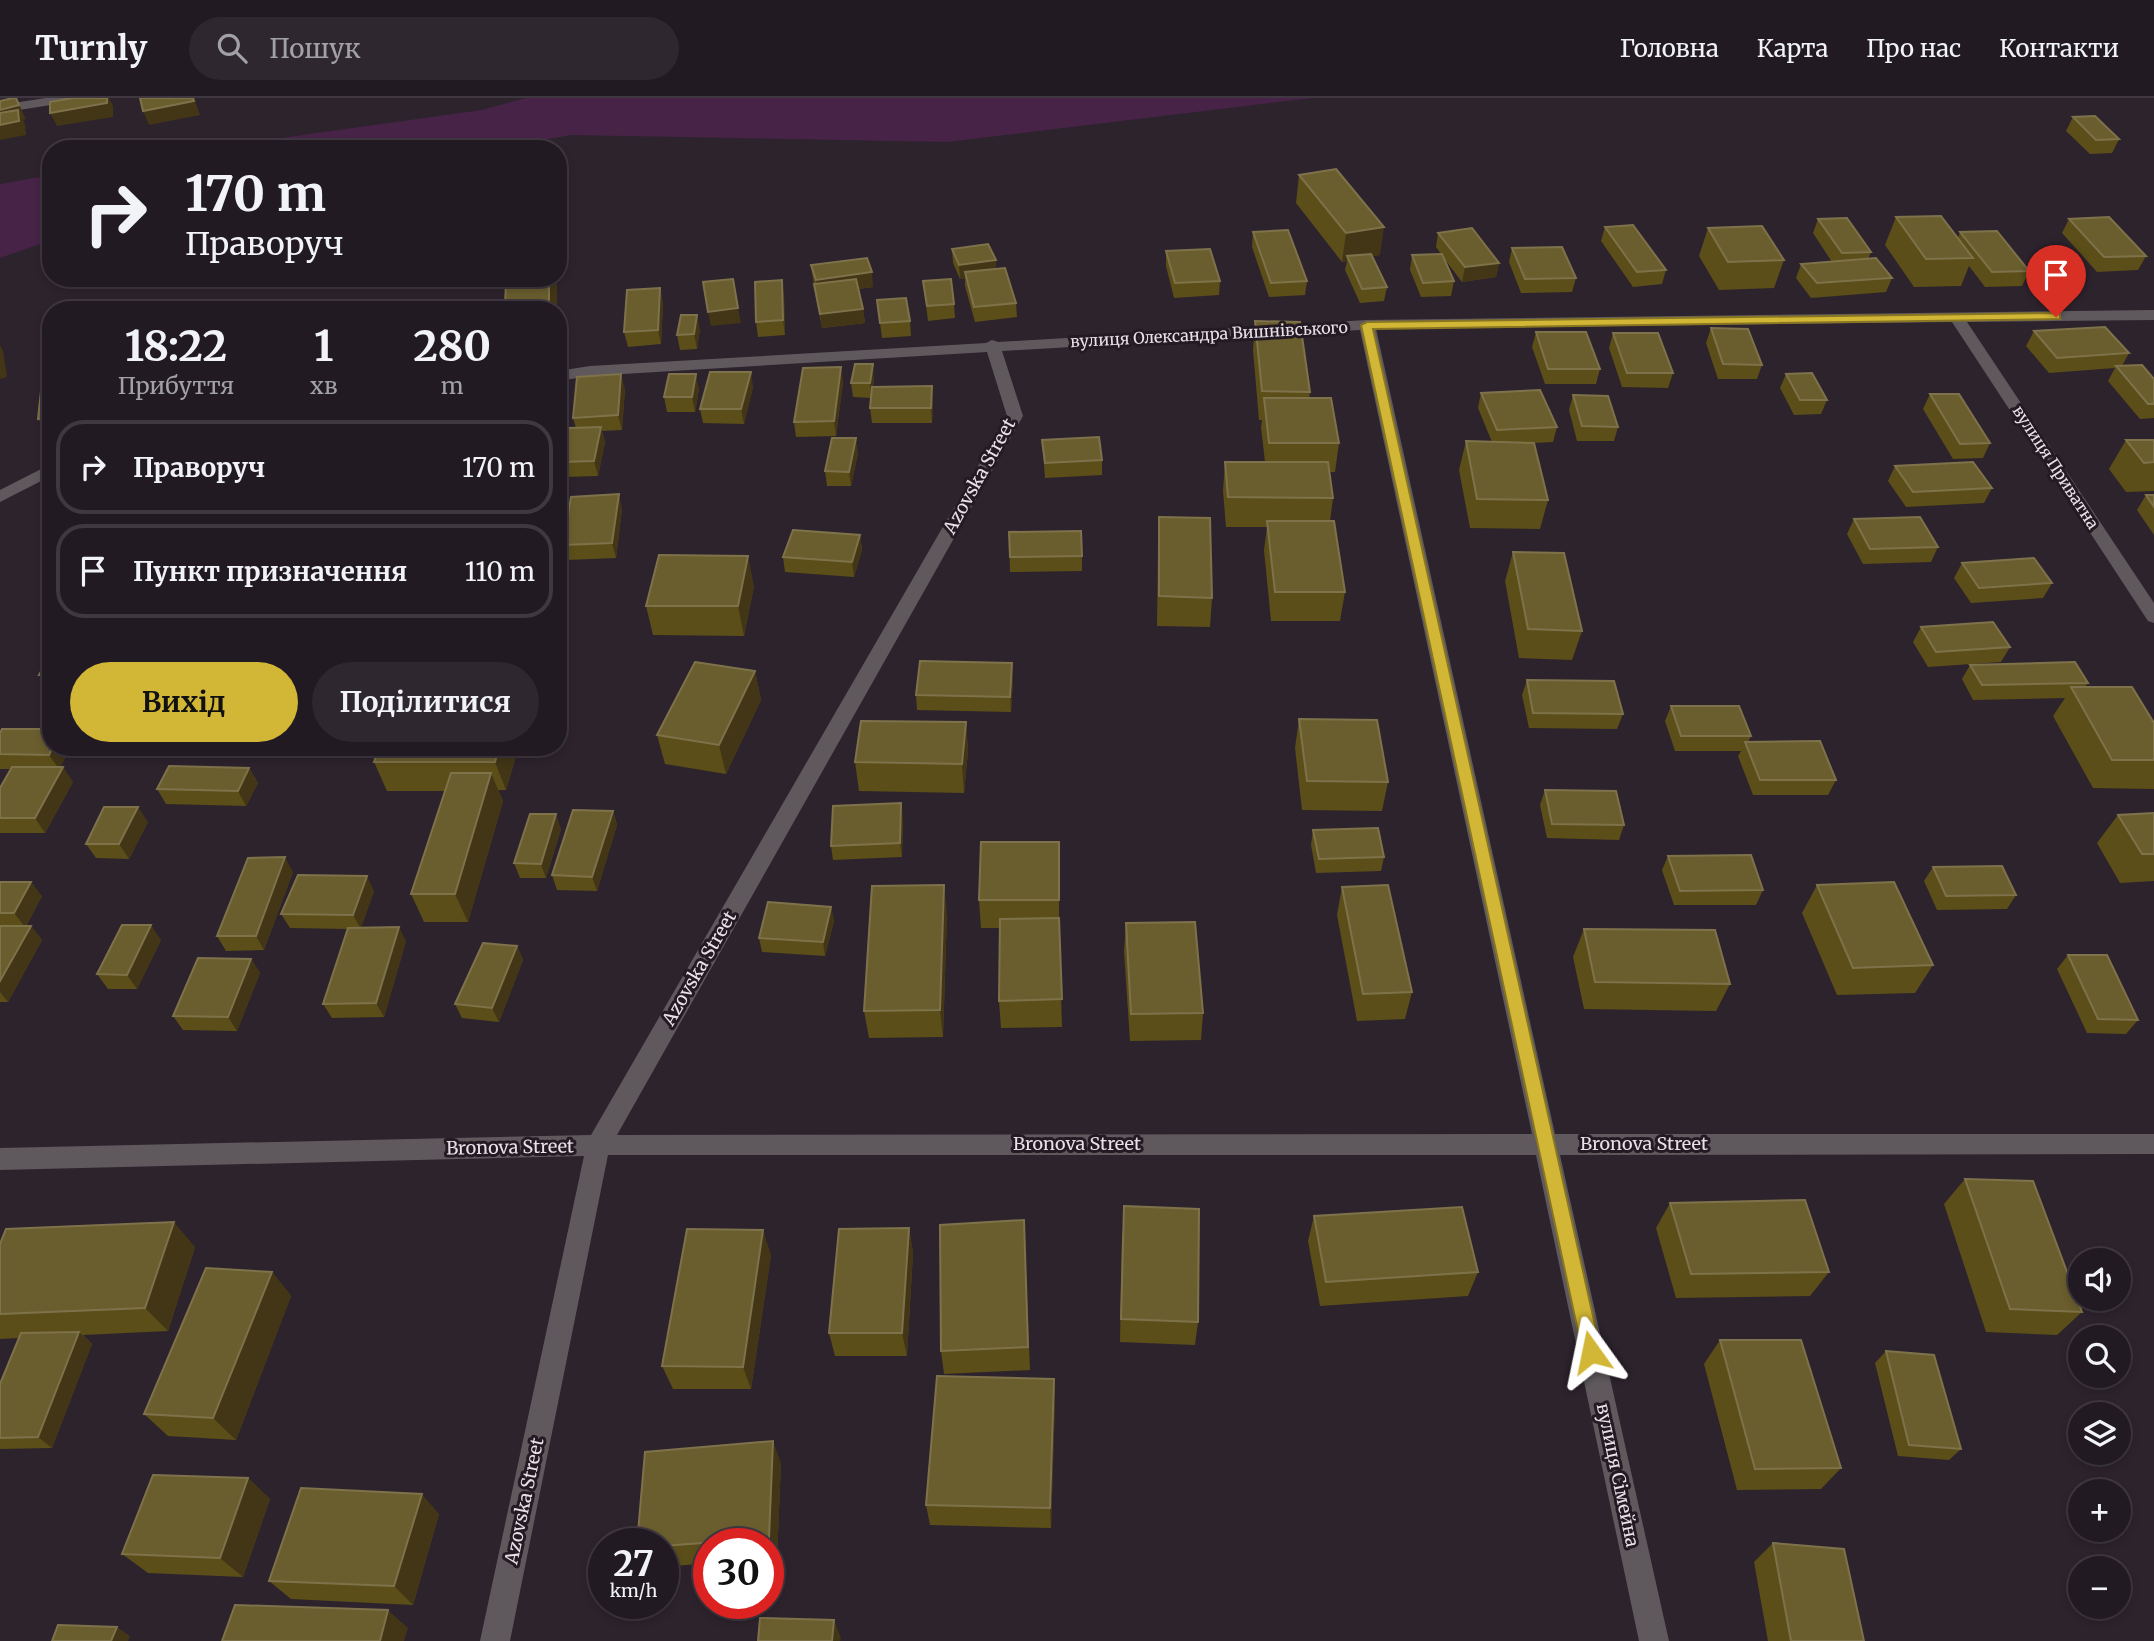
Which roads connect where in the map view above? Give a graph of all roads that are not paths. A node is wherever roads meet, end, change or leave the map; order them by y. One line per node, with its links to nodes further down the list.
1 (70, 98): 2 (street)
2 (0, 109)
3 (2154, 315): 4 (street, вулиця Олександра Вишнівського)
4 (1957, 318): 5 (street, вулиця Олександра Вишнівського); 10 (street, вулиця Приватна)
5 (1367, 325): 6 (street, вулиця Олександра Вишнівського); 11 (street, вулиця Сімейна)
6 (992, 345): 7 (street, вулиця Олександра Вишнівського); 13 (street, Azovska Street)
7 (567, 375)
8 (42, 474): 9 (street)
9 (0, 497)
10 (2154, 617)
11 (1546, 1142): 12 (street, Bronova Street); 13 (street, Bronova Street); 16 (street, вулиця Сімейна)
12 (2154, 1144)
13 (598, 1145): 14 (street, Bronova Street); 15 (street, Azovska Street)
14 (0, 1159)
15 (495, 1641)
16 (1654, 1641)

